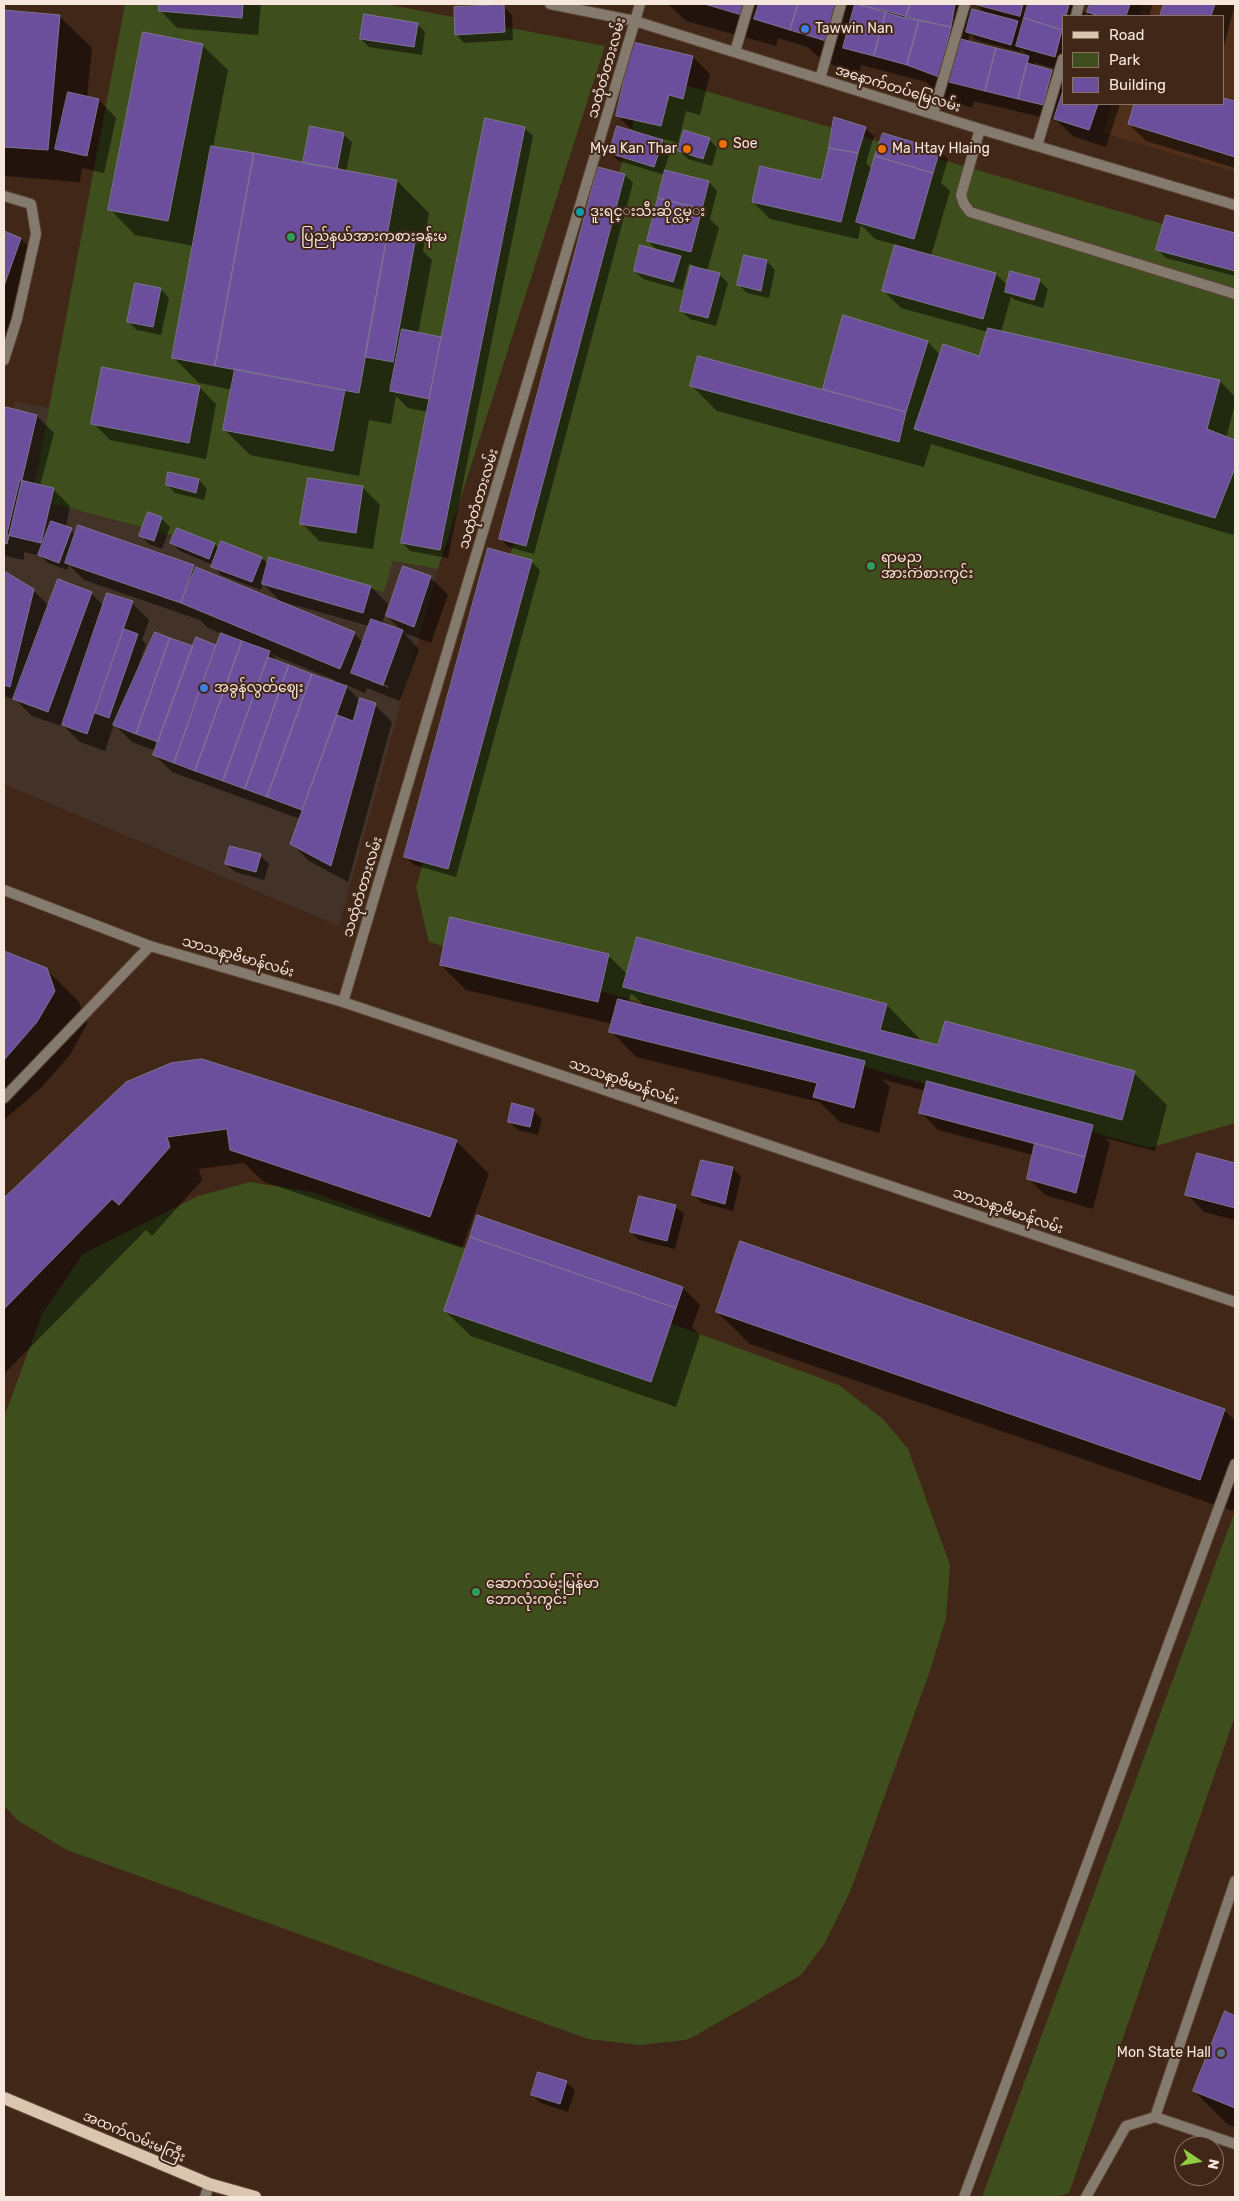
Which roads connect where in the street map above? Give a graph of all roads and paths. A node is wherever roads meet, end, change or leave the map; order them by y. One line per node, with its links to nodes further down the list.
1 (550, 4): 6 (street, အနောက်တပ်မြေလမ်း)
2 (640, 4): 6 (street, သထုံတံတားလမ်း)
3 (748, 4): 7 (street)
4 (840, 4): 9 (street)
5 (965, 4): 10 (street)
6 (635, 21): 7 (street, အနောက်တပ်မြေလမ်း); 19 (street, သထုံတံတားလမ်း)
7 (735, 52): 9 (street, အနောက်တပ်မြေလမ်း)
8 (1062, 63): 12 (street)
9 (820, 79): 10 (street, အနောက်တပ်မြေလမ်း)
10 (933, 114): 11 (street, အနောက်တပ်မြေလမ်း)
11 (980, 129): 12 (street, အနောက်တပ်မြေလမ်း); 15 (street)
12 (1037, 146): 14 (street, အနောက်တပ်မြေလမ်း)
13 (4, 196): 16 (street)
14 (1235, 206)
15 (1235, 294)
16 (4, 360)
17 (4, 890): 18 (street, သာသနာ့ဗိမာန်လမ်း)
18 (150, 946): 19 (street, သာသနာ့ဗိမာန်လမ်း); 20 (street)
19 (343, 1002): 21 (street, သာသနာ့ဗိမာန်လမ်း)
20 (4, 1098)
21 (1235, 1302)
22 (1235, 1464): 30 (street)
23 (1235, 1880): 25 (street)
24 (4, 2098): 27 (main road, အထက်လမ်းမကြီး)
25 (1155, 2117): 26 (street); 31 (street)
26 (1235, 2144)
27 (210, 2184): 28 (street); 29 (main road, အထက်လမ်းမကြီး)
28 (205, 2197)
29 (255, 2197)
30 (964, 2197)
31 (1086, 2197)

